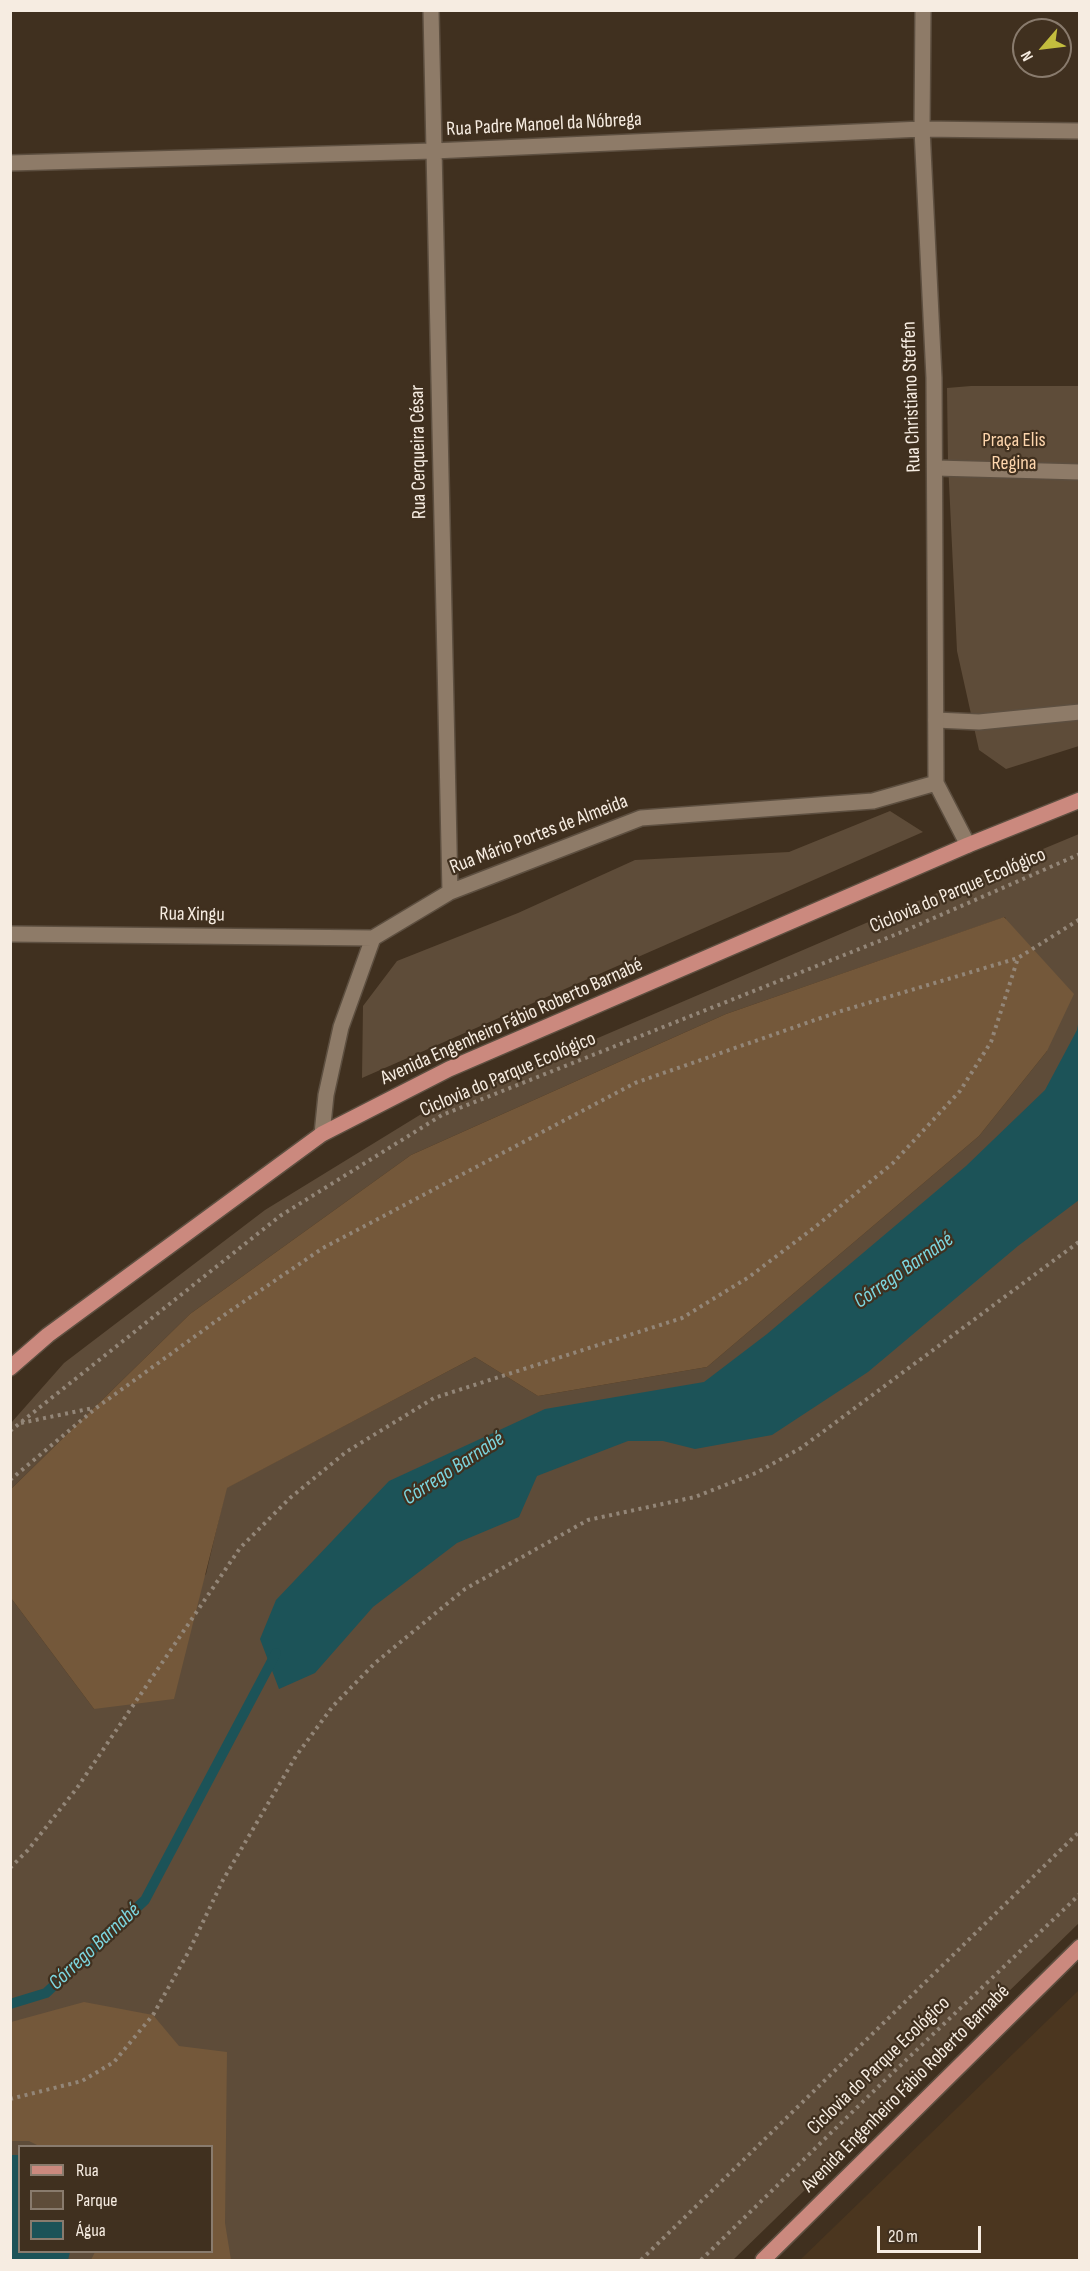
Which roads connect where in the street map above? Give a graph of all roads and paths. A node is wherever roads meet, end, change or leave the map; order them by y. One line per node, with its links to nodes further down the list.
1 (431, 10): 5 (street, Rua Cerqueira César)
2 (923, 10): 3 (street, Rua Christiano Steffen)
3 (922, 129): 4 (street, Rua Padre Manoel da Nóbrega); 5 (street, Rua Padre Manoel da Nóbrega); 7 (street, Rua Christiano Steffen)
4 (1080, 131)
5 (433, 151): 6 (street, Rua Padre Manoel da Nóbrega); 15 (street, Rua Cerqueira César)
6 (10, 164)
7 (936, 468): 8 (street); 10 (street, Rua Christiano Steffen)
8 (1080, 472)
9 (1080, 712): 10 (street)
10 (936, 720): 11 (street, Rua Christiano Steffen)
11 (936, 783): 13 (street); 15 (street, Rua Mário Portes de Almeida)
12 (1080, 800): 13 (main road, Avenida Engenheiro Fábio Roberto Barnabé)
13 (968, 845): 20 (main road, Avenida Engenheiro Fábio Roberto Barnabé)
14 (1080, 854): 24 (path, Ciclovia do Parque Ecológico)
15 (450, 892): 18 (street, Rua Mário Portes de Almeida)
16 (1080, 919): 19 (path)
17 (10, 934): 18 (street, Rua Xingu)
18 (373, 938): 20 (street)
19 (1018, 958): 23 (path); 28 (path)
20 (321, 1134): 22 (main road, Avenida Engenheiro Fábio Roberto Barnabé)
21 (1080, 1242): 31 (path)
22 (10, 1368)
23 (96, 1408): 24 (path); 26 (path)
24 (21, 1423): 25 (path, Ciclovia do Parque Ecológico)
25 (10, 1431)
26 (10, 1480)
27 (1080, 1831): 32 (path)
28 (10, 1868)
29 (1080, 1894): 33 (path, Ciclovia do Parque Ecológico)
30 (1080, 1947): 34 (main road, Avenida Engenheiro Fábio Roberto Barnabé)
31 (10, 2099)
32 (641, 2260)
33 (701, 2260)
34 (763, 2260)

